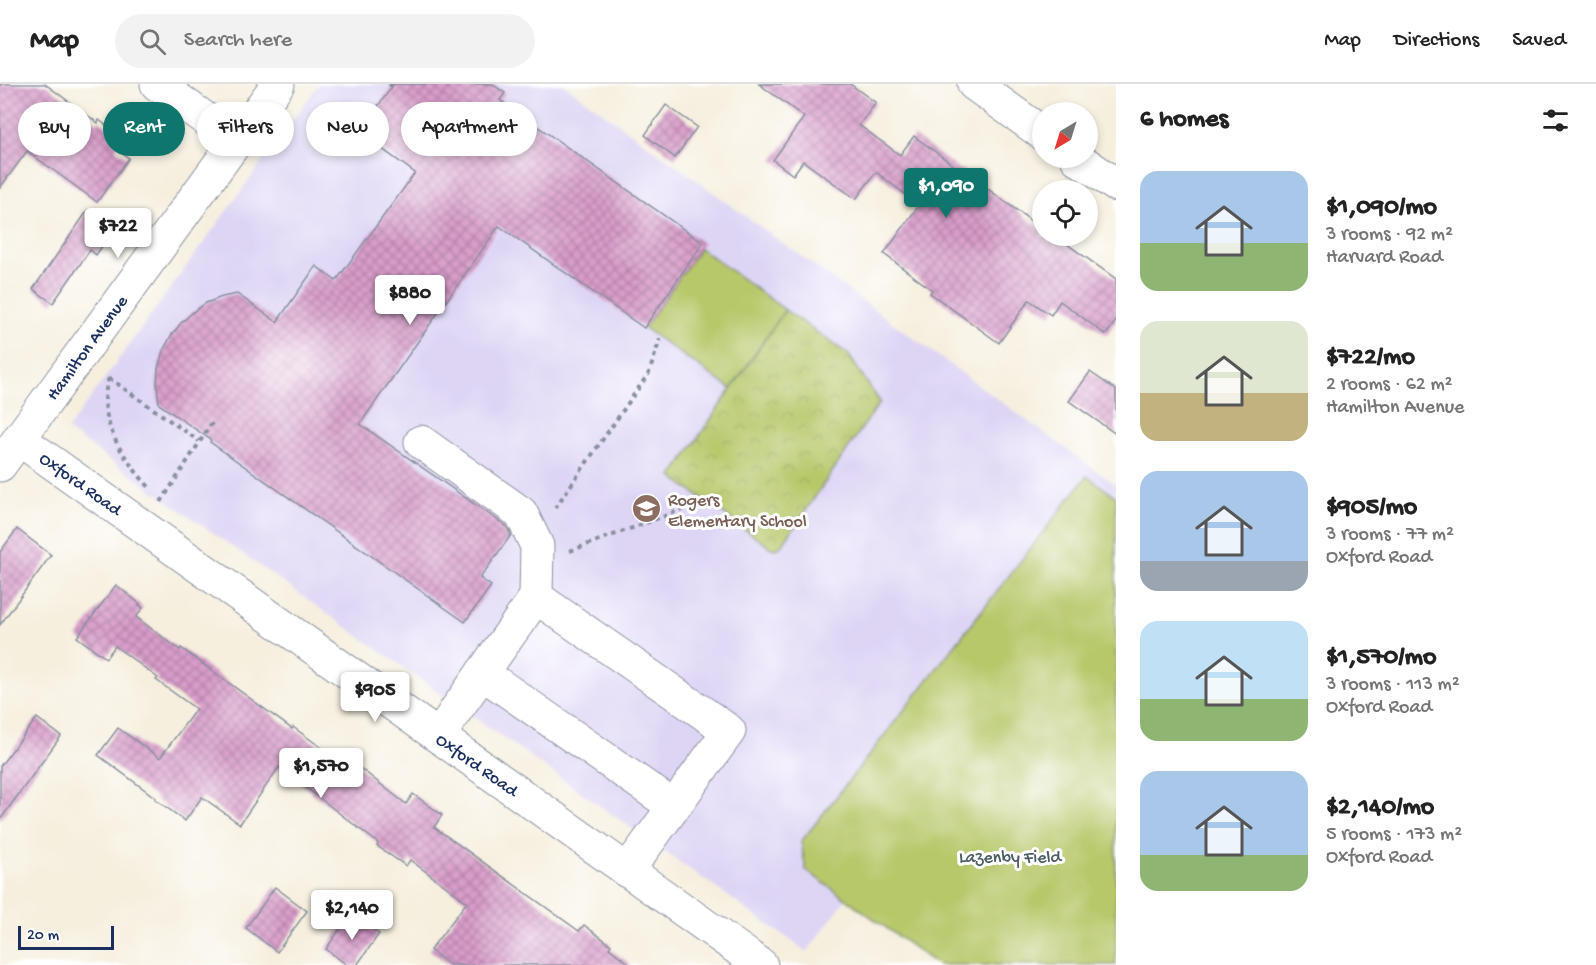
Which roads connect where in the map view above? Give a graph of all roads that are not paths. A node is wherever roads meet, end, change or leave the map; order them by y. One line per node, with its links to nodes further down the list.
1 (157, 84): 5 (street)
2 (974, 84): 6 (street)
3 (270, 87): 4 (street, Hamilton Avenue)
4 (261, 102)
5 (197, 113)
6 (1032, 126)
7 (225, 156): 11 (street, Hamilton Avenue)
8 (1091, 168): 9 (street)
9 (1116, 186)
10 (421, 442): 12 (street)
11 (9, 452): 14 (street, Oxford Road)
12 (536, 597): 13 (street); 15 (street)
13 (482, 673): 14 (street); 15 (street)
14 (439, 737): 16 (street, Oxford Road)
15 (673, 806): 16 (street)
16 (627, 871): 17 (street, Oxford Road)
17 (760, 965)

